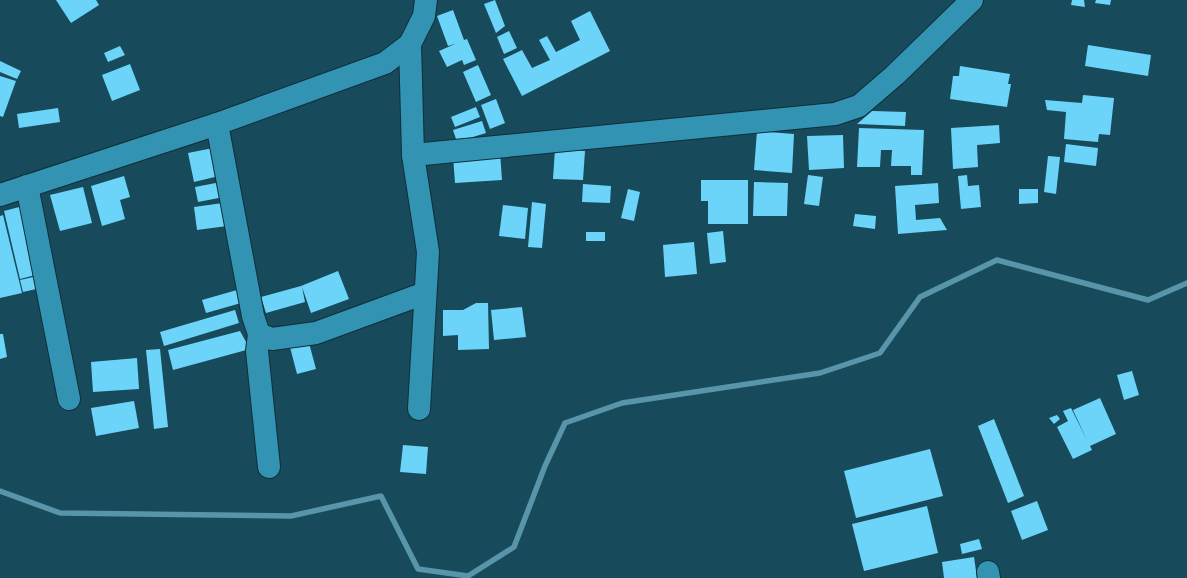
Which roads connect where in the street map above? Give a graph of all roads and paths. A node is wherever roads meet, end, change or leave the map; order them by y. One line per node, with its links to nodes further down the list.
1 (426, 0): 3 (street)
2 (972, 0): 5 (street)
3 (410, 44): 4 (street); 5 (street)
4 (217, 124): 6 (street); 9 (street)
5 (413, 155): 8 (street)
6 (27, 186): 7 (street); 10 (street)
7 (0, 195)
8 (425, 293): 9 (street); 11 (street)
9 (259, 334): 12 (street)
10 (69, 399)
11 (418, 409)
12 (269, 467)

